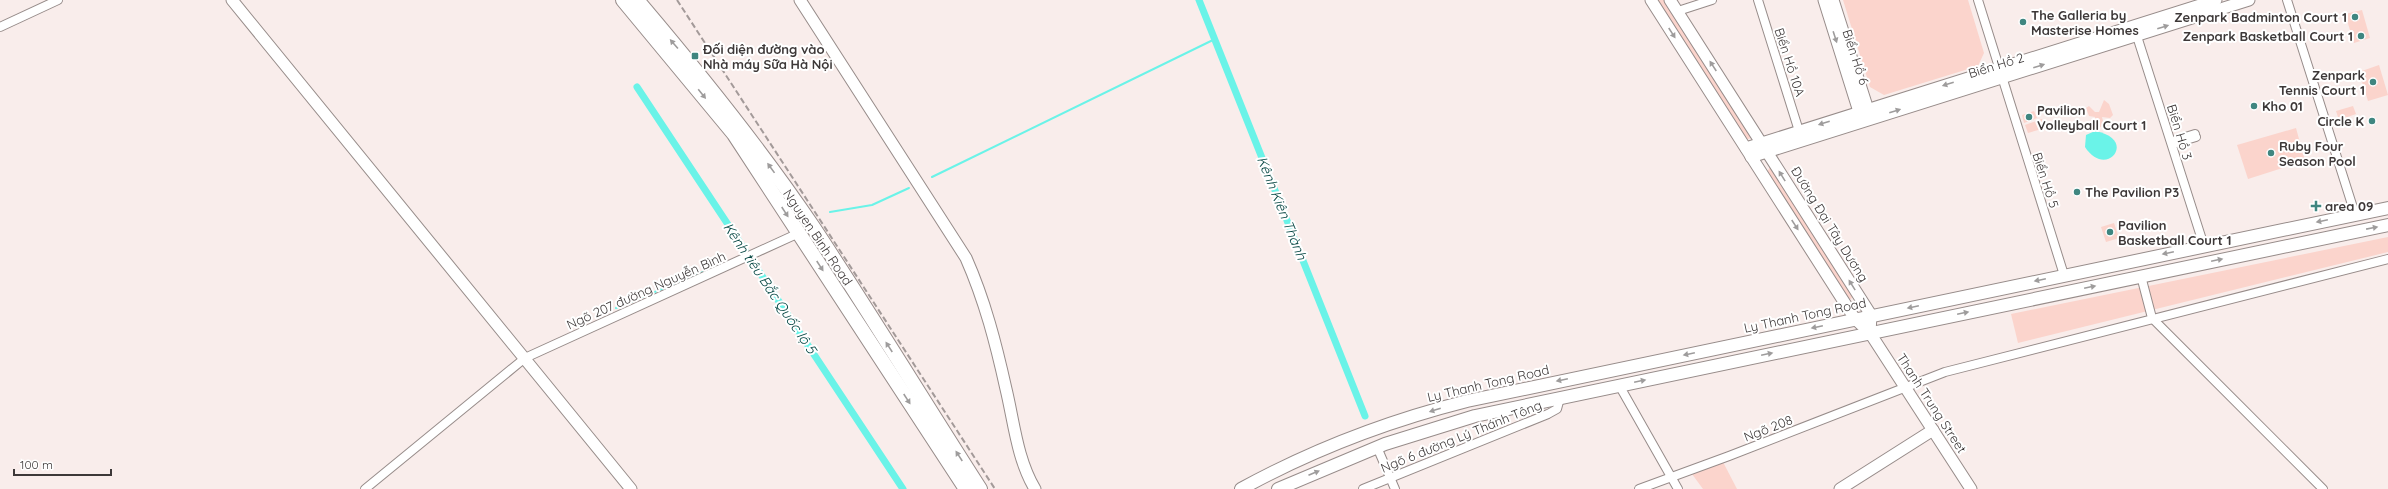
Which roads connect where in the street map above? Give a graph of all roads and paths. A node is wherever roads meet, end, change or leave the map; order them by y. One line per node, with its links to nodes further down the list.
1 (58, 0): 17 (street)
2 (623, 0): 28 (highway, Nguyen Binh Road, one-way to 28)
3 (636, 0): 27 (highway, Nguyen Binh Road, one-way to 3)
4 (800, 0): 51 (street)
5 (1652, 0): 23 (street, one-way to 23)
6 (1670, 0): 16 (street, Đường Đại Tây Dương)
7 (1712, 0): 16 (street)
8 (1758, 0): 21 (street, Biển Hồ 10A)
9 (1824, 0): 20 (street, Biển Hồ 6, one-way to 20)
10 (1833, 0): 20 (street, Biển Hồ 6)
11 (1978, 0): 19 (street, Biển Hồ 5)
12 (2216, 0): 18 (street, Biển Hồ 2)
13 (2249, 0): 18 (street, Biển Hồ 2, one-way to 13)
14 (2287, 0): 25 (street)
15 (233, 1): 37 (street)
16 (1678, 11): 22 (street, Đường Đại Tây Dương, one-way to 16)
17 (0, 27)
18 (2135, 30): 19 (street, Biển Hồ 2); 29 (street, Biển Hồ 3)
19 (2000, 73): 20 (street, Biển Hồ 2); 31 (street, Biển Hồ 5)
20 (1865, 115): 21 (street, Biển Hồ 2, one-way to 21); 22 (street, Biển Hồ 2)
21 (1799, 131): 22 (street, Biển Hồ 2)
22 (1764, 147): 23 (street, Biển Hồ 2); 33 (street, Đường Đại Tây Dương, one-way to 22)
23 (1748, 152): 35 (street, one-way to 35)
24 (2388, 208): 25 (main road, Ly Thanh Tong Road)
25 (2355, 214): 29 (main road, Ly Thanh Tong Road, one-way to 29)
26 (2388, 225): 32 (main road, one-way to 26)
27 (812, 226): 28 (highway); 50 (highway, Nguyen Binh Road, one-way to 27)
28 (799, 233): 37 (street, Ngõ 207 đường Nguyễn Bình); 49 (highway, Nguyen Binh Road, one-way to 49)
29 (2204, 246): 31 (main road, Ly Thanh Tong Road, one-way to 31)
30 (2388, 259): 34 (street, Ngõ 208)
31 (2064, 275): 33 (main road, Ly Thanh Tong Road, one-way to 33)
32 (2141, 276): 34 (street); 36 (main road, one-way to 32)
33 (1871, 315): 35 (main road, Ly Thanh Tong Road); 36 (street)
34 (2152, 318): 39 (street, Ngõ 208); 60 (street)
35 (1855, 319): 36 (street); 40 (main road, Ly Thanh Tong Road, one-way to 40)
36 (1870, 333): 38 (main road, one-way to 36); 39 (street, Thanh Trung Street)
37 (524, 358): 47 (street, Ngõ 207 đường Nguyễn Bình); 48 (street)
38 (1619, 385): 41 (main road); 45 (street)
39 (1906, 388): 43 (street, Thanh Trung Street); 45 (street, Ngõ 208)
40 (1495, 394): 42 (main road); 52 (main road, Ly Thanh Tong Road, one-way to 52)
41 (1560, 398): 42 (main road); 46 (street, Ngõ 6 đường Lý Thánh Tông)
42 (1500, 410): 44 (main road)
43 (1933, 430): 58 (street); 59 (street, Thanh Trung Street)
44 (1377, 447): 46 (street); 53 (main road, one-way to 44)
45 (1672, 477): 56 (street, Ngõ 208); 57 (street)
46 (1390, 478): 54 (street, Ngõ 6 đường Lý Thánh Tông); 55 (street)
47 (365, 489)
48 (631, 489)
49 (966, 489)
50 (980, 489)
51 (1035, 489)
52 (1241, 489)
53 (1278, 489)
54 (1363, 489)
55 (1395, 489)
56 (1639, 489)
57 (1678, 489)
58 (1840, 489)
59 (1971, 489)
60 (2323, 489)

